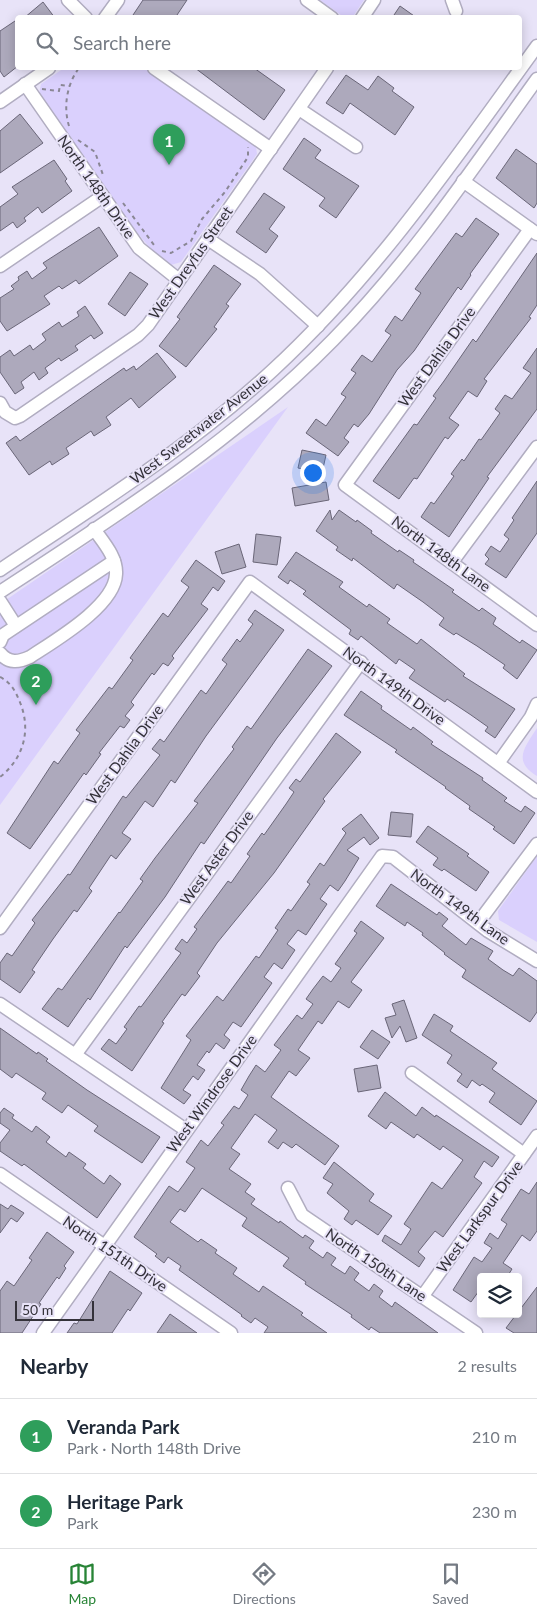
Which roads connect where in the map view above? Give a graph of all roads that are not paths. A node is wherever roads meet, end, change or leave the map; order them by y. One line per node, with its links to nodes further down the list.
1 (68, 0): 5 (street)
2 (118, 0): 6 (street)
3 (307, 0): 7 (street)
4 (374, 0): 8 (street)
5 (83, 15)
6 (108, 15)
7 (328, 15)
8 (364, 15)
9 (537, 46): 10 (street, West Sweetwater Avenue)
10 (522, 66)
11 (46, 70): 16 (street)
12 (157, 70): 20 (street)
13 (326, 70): 18 (street, West Dreyfus Street)
14 (519, 70): 27 (street, West Sweetwater Avenue)
15 (537, 79): 21 (street, West Sweetwater Avenue)
16 (25, 84): 17 (street); 22 (street, North 148th Drive)
17 (0, 102)
18 (298, 109): 19 (street); 20 (street, West Dreyfus Street)
19 (356, 147)
20 (271, 149): 24 (street, West Dreyfus Street)
21 (463, 181): 23 (street); 31 (street, West Sweetwater Avenue)
22 (103, 196): 25 (street); 26 (street, North 148th Drive)
23 (533, 232): 30 (street, West Dahlia Drive)
24 (208, 240): 26 (street, West Dreyfus Street); 27 (street)
25 (0, 266)
26 (179, 280): 28 (street, West Dreyfus Street)
27 (318, 326): 34 (street, West Sweetwater Avenue)
28 (0, 402)
29 (537, 448): 33 (street)
30 (345, 484): 33 (street, North 148th Lane)
31 (94, 529): 32 (street); 36 (street, West Sweetwater Avenue)
32 (114, 561): 39 (street); 41 (street)
33 (452, 562): 38 (street, North 148th Lane)
34 (0, 570)
35 (250, 582): 42 (street, North 149th Drive); 49 (street, West Dahlia Drive)
36 (0, 592)
37 (0, 601): 39 (street)
38 (537, 625)
39 (16, 626): 40 (street)
40 (1, 636)
41 (0, 653)
42 (360, 662): 44 (street, North 149th Drive); 52 (street, West Aster Drive)
43 (537, 704): 44 (street)
44 (498, 762): 45 (street, North 149th Drive)
45 (537, 792)
46 (537, 844): 48 (street)
47 (382, 856): 48 (street, North 149th Lane); 54 (street, West Windrose Drive)
48 (478, 923): 50 (street, North 149th Lane)
49 (0, 928)
50 (537, 961)
51 (0, 1004): 52 (street)
52 (75, 1055): 54 (street)
53 (412, 1073): 56 (street)
54 (186, 1130): 59 (street, West Windrose Drive)
55 (537, 1136): 56 (street, West Larkspur Drive)
56 (524, 1154): 60 (street, West Larkspur Drive)
57 (0, 1174): 59 (street, North 151th Drive)
58 (288, 1188): 60 (street, North 150th Lane)
59 (103, 1245): 61 (street, North 151th Drive); 62 (street, West Windrose Drive)
60 (422, 1297): 63 (street, North 150th Lane)
61 (222, 1331)
62 (43, 1333)
63 (476, 1333)

